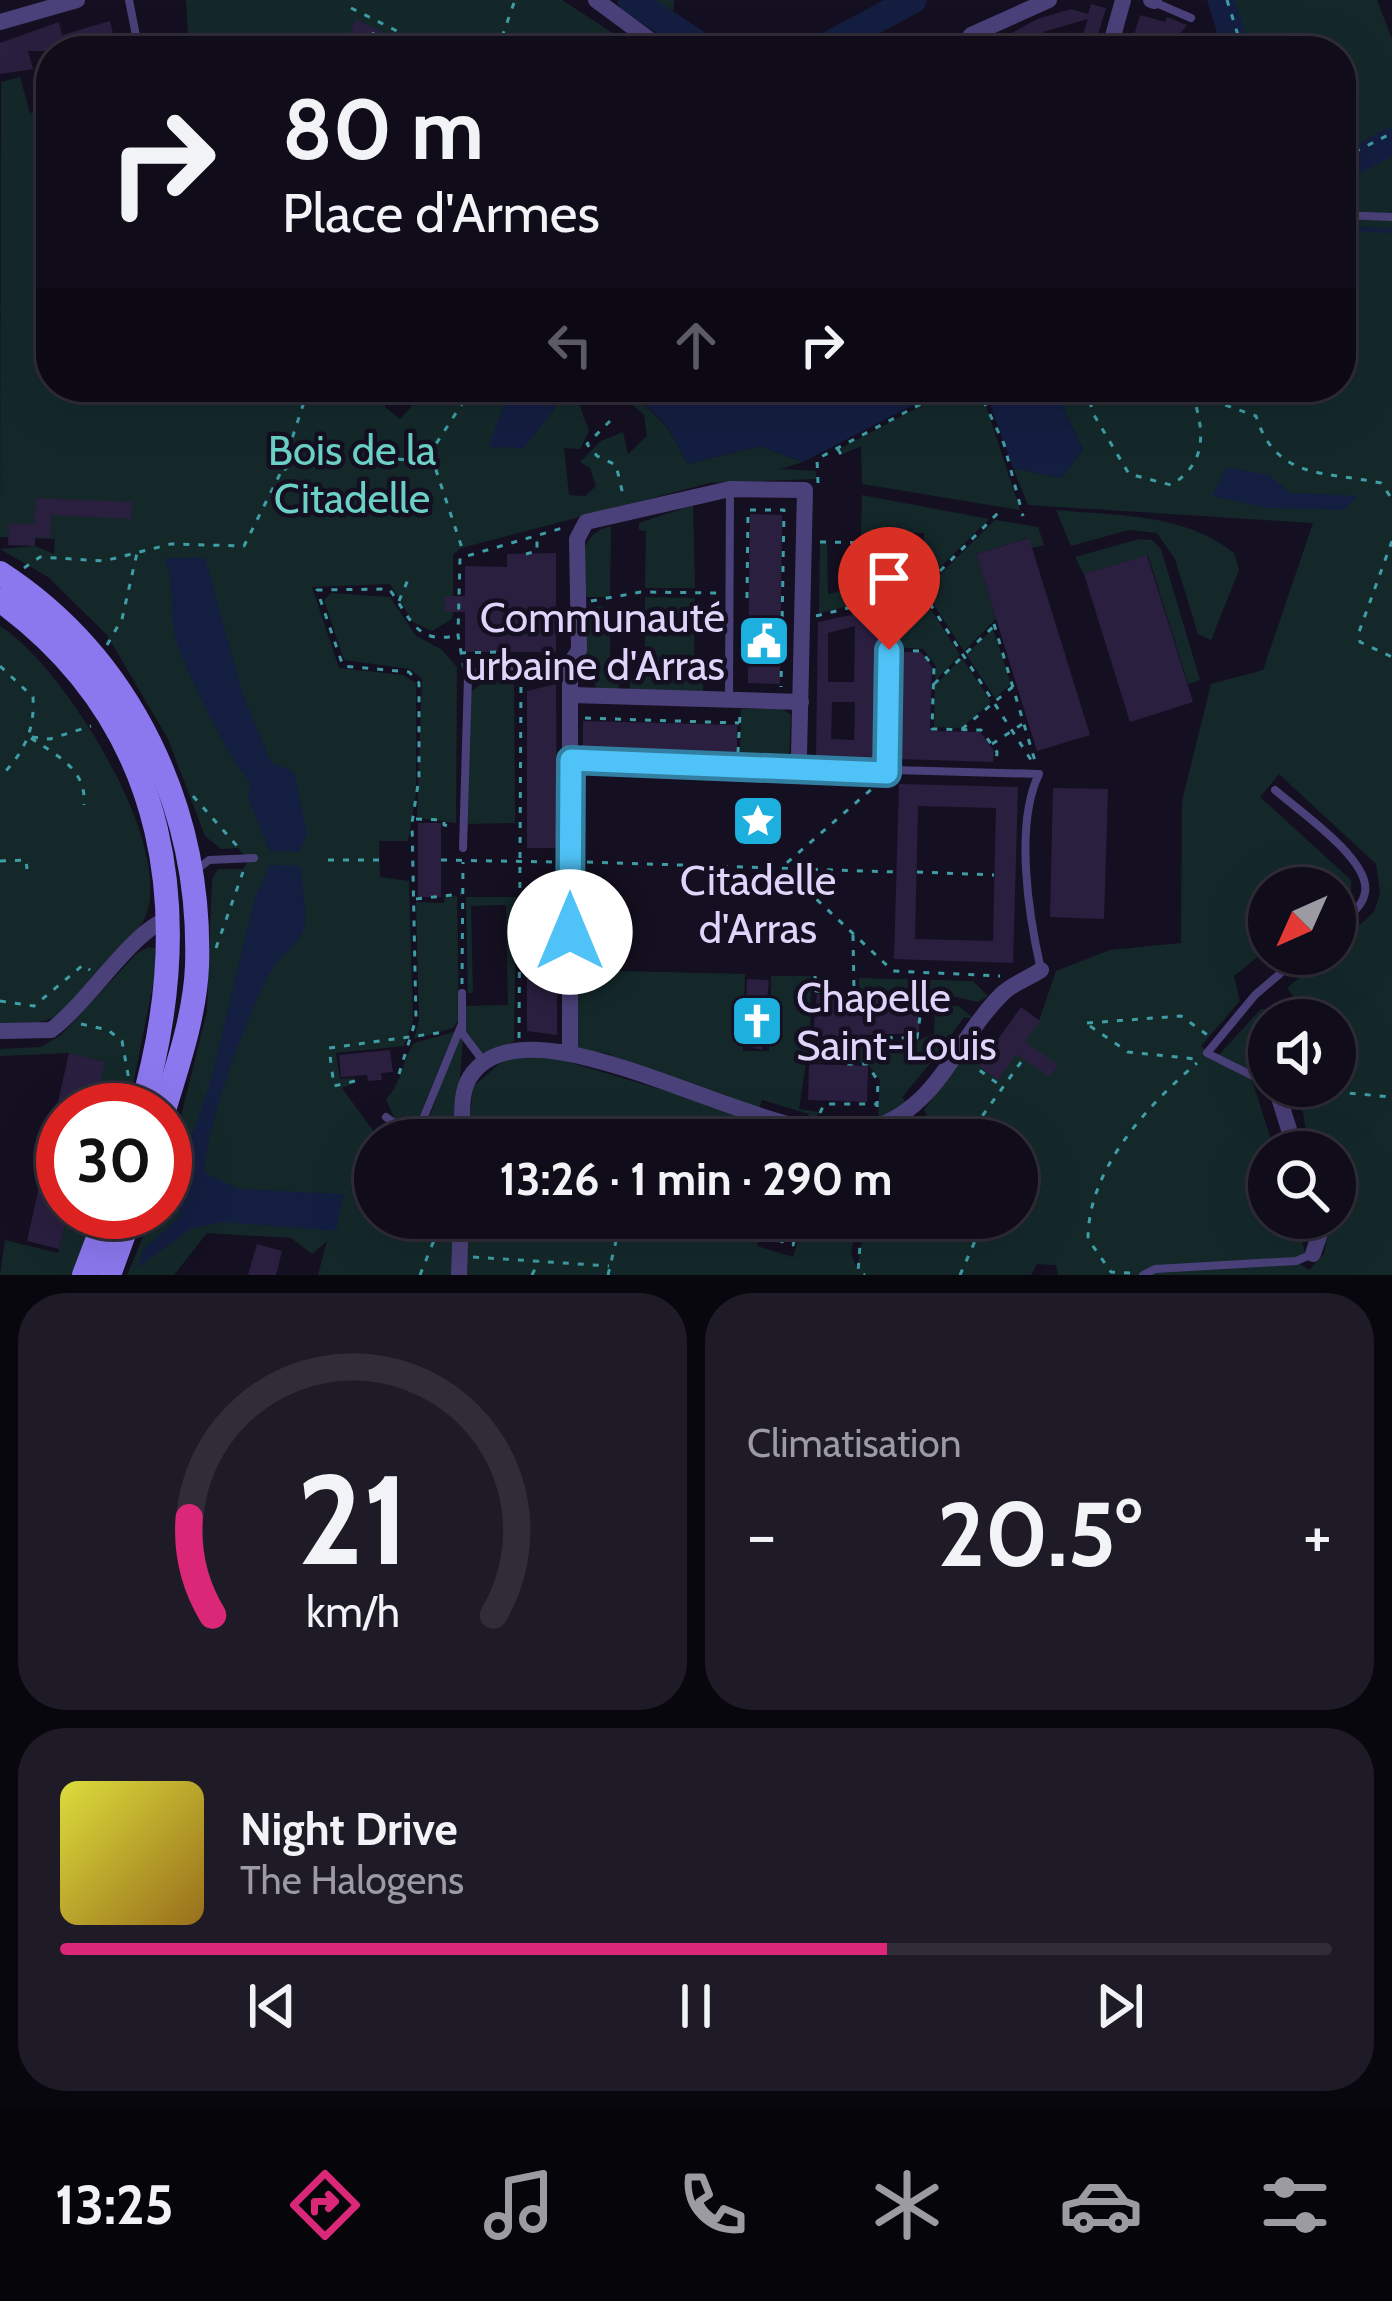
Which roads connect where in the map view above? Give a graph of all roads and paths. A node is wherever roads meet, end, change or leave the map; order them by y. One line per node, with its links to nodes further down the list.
1 (77, 0): 11 (street)
2 (129, 0): 13 (lane)
3 (515, 0): 16 (path)
4 (596, 0): 17 (street)
5 (1049, 0): 18 (street)
6 (1123, 0): 19 (street)
7 (1152, 0): 10 (lane)
8 (1227, 0): 20 (path)
9 (351, 8): 15 (path)
10 (1191, 18)
11 (0, 22)
12 (374, 32): 14 (path)
13 (136, 36)
14 (372, 36)
15 (407, 36)
16 (502, 36)
17 (645, 36)
18 (970, 36)
19 (1117, 36)
20 (1238, 36)
21 (1392, 133): 22 (path)
22 (1356, 151)
23 (1356, 215): 24 (lane)
24 (1392, 217)
25 (304, 402): 36 (path)
26 (463, 402): 34 (path)
27 (925, 402): 33 (path)
28 (984, 402): 42 (path)
29 (1090, 402): 30 (path)
30 (1194, 402)
31 (1216, 402): 39 (path)
32 (610, 421): 40 (path)
33 (838, 448): 35 (path); 38 (path)
34 (430, 453): 36 (path); 49 (path)
35 (844, 460)
36 (281, 472): 48 (path)
37 (730, 490): 38 (street); 43 (street); 54 (lane)
38 (812, 490): 46 (street)
39 (1392, 499)
40 (625, 505)
41 (1000, 511): 53 (path)
42 (1023, 516)
43 (580, 530): 44 (path); 59 (street)
44 (537, 535): 49 (path); 50 (path)
45 (1392, 541): 67 (path)
46 (806, 542): 47 (path); 60 (street)
47 (890, 543): 53 (path); 56 (path)
48 (137, 551): 51 (path); 62 (path)
49 (464, 554): 61 (path)
50 (526, 554)
51 (11, 572): 115 (main road)
52 (410, 575): 58 (path)
53 (921, 590): 56 (path); 66 (path)
54 (729, 594): 59 (path); 75 (lane)
55 (747, 598): 76 (path)
56 (890, 598): 60 (path); 63 (path)
57 (0, 600): 117 (main road)
58 (399, 602): 61 (path); 98 (path)
59 (578, 602): 68 (street)
60 (802, 620): 78 (street)
61 (458, 634): 65 (path)
62 (106, 646)
63 (889, 650): 72 (path); 92 (lane)
64 (499, 652): 65 (path)
65 (458, 653): 71 (path)
66 (963, 655): 72 (path); 73 (path); 77 (path)
67 (1392, 657)
68 (570, 664): 70 (lane); 74 (street)
69 (0, 666): 85 (path)
70 (521, 668): 71 (lane); 108 (path)
71 (468, 677): 100 (lane)
72 (934, 684): 83 (path)
73 (1015, 684): 77 (path); 80 (path)
74 (572, 694): 75 (street); 79 (street)
75 (734, 700): 76 (street); 81 (path)
76 (781, 701): 78 (street)
77 (994, 701): 83 (path); 84 (path)
78 (801, 702): 90 (street)
79 (572, 718): 81 (path); 88 (street)
80 (1026, 722): 84 (path); 87 (path)
81 (740, 723): 89 (path)
82 (95, 724): 85 (path)
83 (961, 730): 86 (path)
84 (1012, 730): 86 (path); 91 (path)
85 (30, 737): 94 (path); 97 (path)
86 (991, 744): 93 (path)
87 (1036, 753)
88 (571, 760): 90 (lane); 110 (street)
89 (738, 760)
90 (799, 762): 92 (lane)
91 (1034, 764)
92 (887, 773): 93 (lane); 111 (path)
93 (996, 773): 125 (lane)
94 (0, 777)
95 (1275, 790): 120 (lane)
96 (187, 792): 102 (path)
97 (84, 805)
98 (413, 820): 99 (path); 119 (path)
99 (444, 825)
100 (463, 848)
101 (27, 851): 103 (path)
102 (250, 858): 115 (lane); 123 (path)
103 (26, 860): 109 (path); 112 (path)
104 (328, 860): 105 (path)
105 (379, 860)
106 (441, 860): 107 (path)
107 (463, 860): 108 (path); 118 (path)
108 (520, 861): 110 (path); 138 (path)
109 (0, 862)
110 (570, 862): 111 (path); 139 (street)
111 (782, 867): 113 (path); 122 (path)
112 (27, 869)
113 (897, 872)
114 (916, 872): 116 (path)
115 (191, 874): 117 (street); 123 (main road)
116 (994, 875)
117 (168, 887): 121 (main road)
118 (463, 894): 119 (path); 128 (path)
119 (412, 899): 136 (path)
120 (1356, 910)
121 (169, 919): 133 (street); 148 (main road)
122 (853, 933): 125 (path); 129 (path)
123 (197, 963): 149 (main road)
124 (95, 973): 131 (path)
125 (1034, 974): 159 (street)
126 (1278, 975): 137 (lane)
127 (815, 976): 129 (path)
128 (462, 993): 134 (lane)
129 (854, 993): 130 (path)
130 (923, 995): 132 (path); 153 (path)
131 (0, 1001)
132 (929, 1001)
133 (60, 1023): 135 (street); 147 (path)
134 (457, 1028): 136 (path); 142 (lane); 154 (lane)
135 (4, 1033)
136 (412, 1041): 144 (path); 146 (path)
137 (1215, 1044): 140 (lane); 140 (path)
138 (518, 1048): 139 (street); 142 (street)
139 (570, 1053): 156 (street)
140 (1204, 1056): 145 (lane); 184 (path)
141 (979, 1060): 150 (path)
142 (484, 1062): 155 (street)
143 (1021, 1062): 150 (path)
144 (399, 1075)
145 (1248, 1075)
146 (355, 1081)
147 (130, 1083)
148 (142, 1083)
149 (171, 1083)
150 (1002, 1088): 160 (path)
151 (1356, 1094): 152 (path)
152 (1392, 1097)
153 (877, 1104): 157 (path); 158 (path)
154 (386, 1118)
155 (463, 1119)
156 (774, 1119)
157 (819, 1119)
158 (876, 1119)
159 (891, 1119)
160 (980, 1119)
161 (98, 1239): 176 (main road)
162 (123, 1239): 177 (main road)
163 (435, 1239): 178 (path)
164 (460, 1239): 173 (street)
165 (775, 1239): 171 (path)
166 (795, 1239): 171 (path)
167 (858, 1239): 182 (path)
168 (974, 1239): 183 (path)
169 (1318, 1239): 172 (street)
170 (616, 1241): 175 (path)
171 (782, 1241)
172 (1313, 1254): 184 (lane)
173 (459, 1256): 174 (path); 179 (street)
174 (539, 1260): 175 (path); 180 (path)
175 (609, 1266): 181 (path)
176 (84, 1275)
177 (110, 1275)
178 (420, 1275)
179 (458, 1275)
180 (532, 1275)
181 (608, 1275)
182 (865, 1275)
183 (960, 1275)
184 (1143, 1275)

